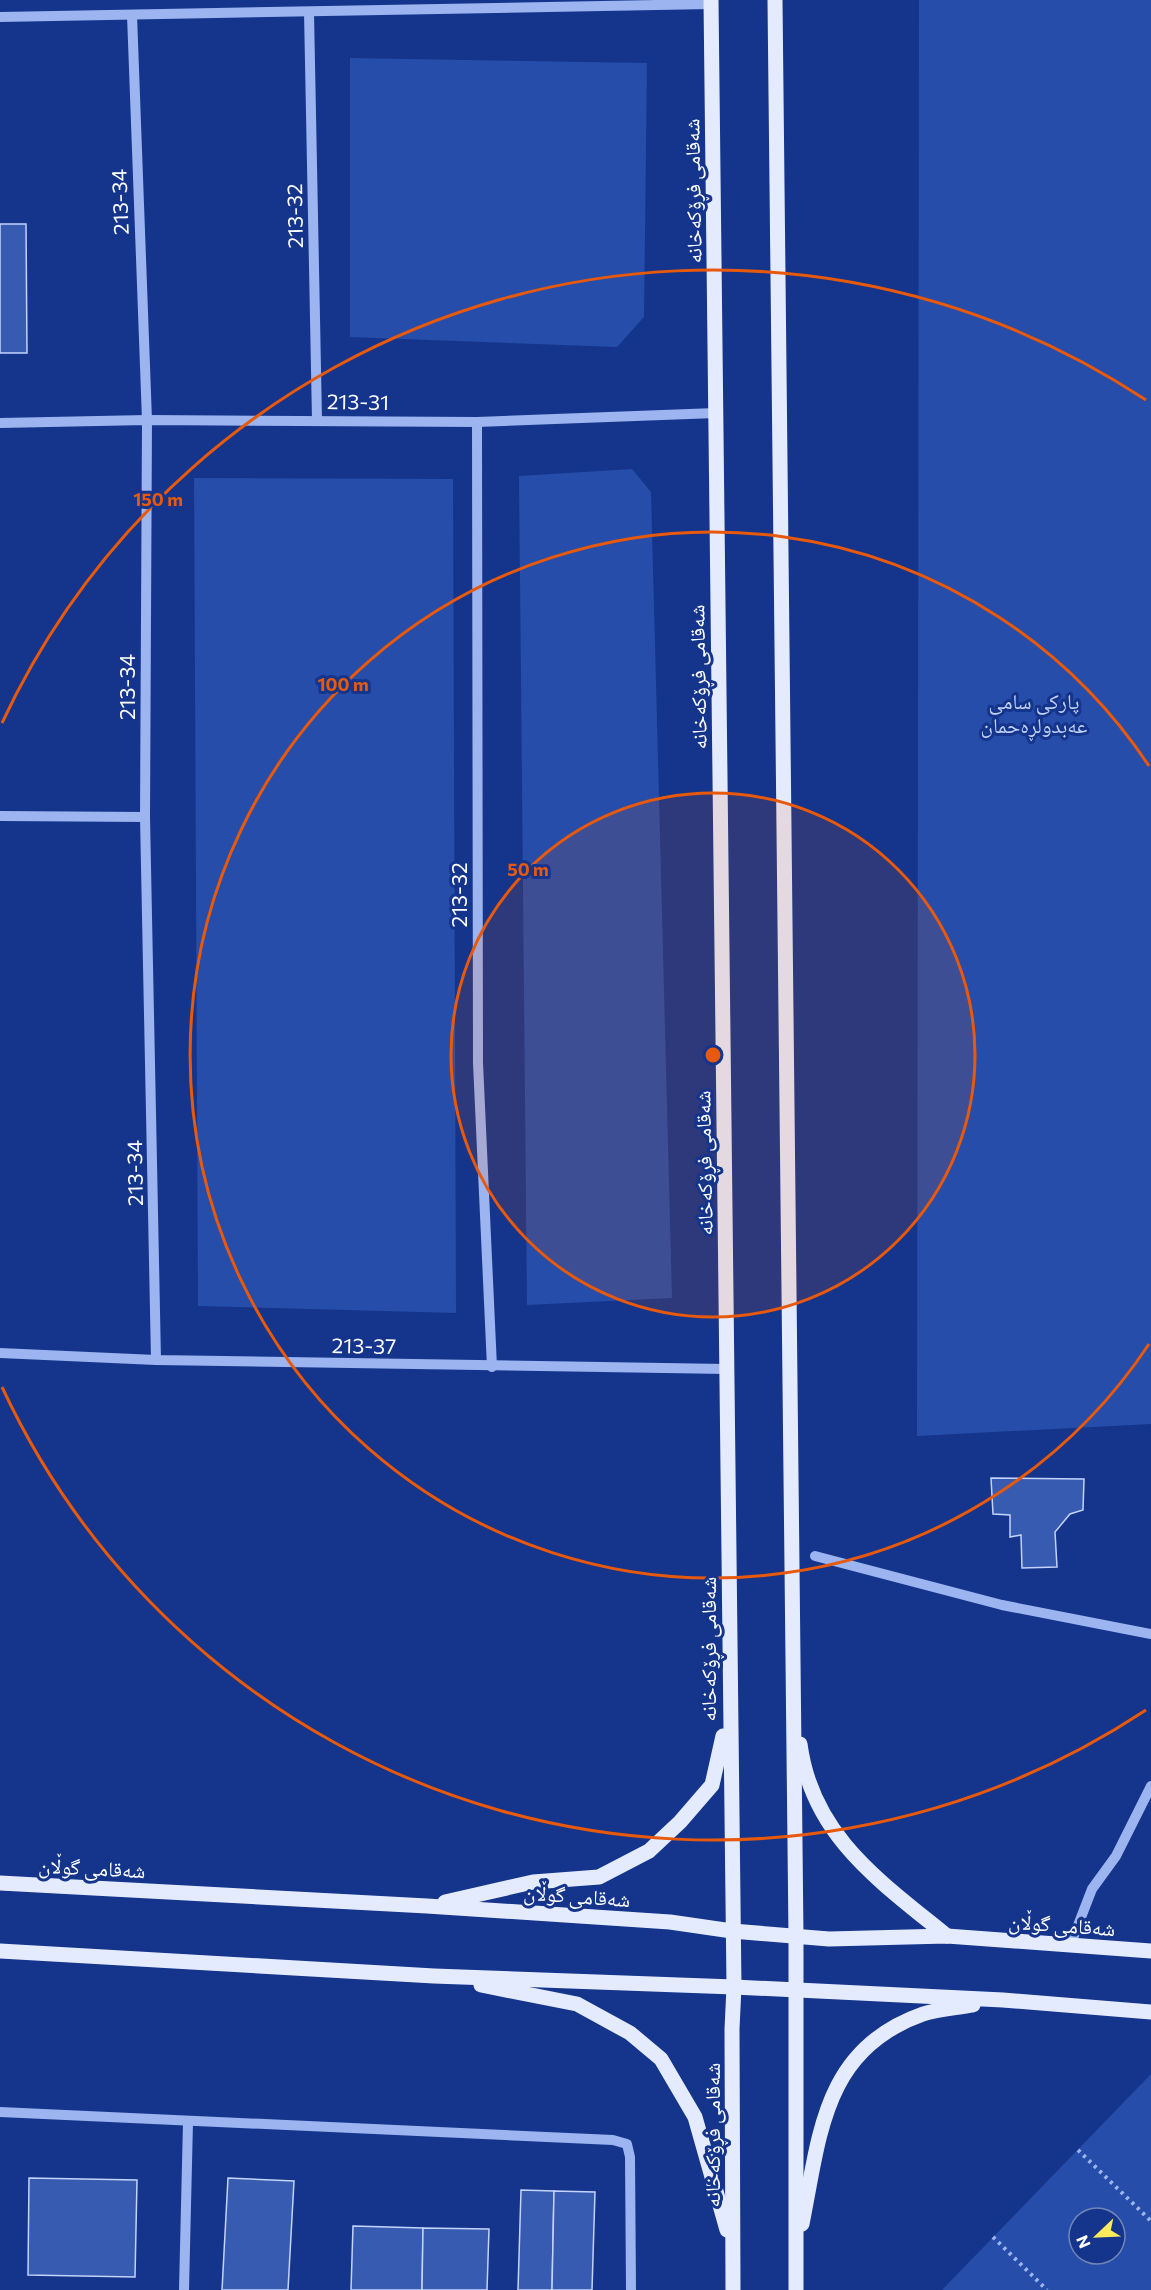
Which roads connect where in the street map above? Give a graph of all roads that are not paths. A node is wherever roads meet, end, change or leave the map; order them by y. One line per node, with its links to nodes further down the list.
1 (775, 0): 19 (main road)
2 (711, 2): 3 (street); 6 (main road, شەقامی فڕۆکەخانە)
3 (309, 12): 4 (street); 8 (street, 213-32)
4 (132, 15): 5 (street); 7 (street, 213-34)
5 (0, 17)
6 (716, 413): 9 (street, 213-31); 16 (main road, شەقامی فڕۆکەخانە)
7 (147, 420): 8 (street, 213-31); 10 (street, 213-31); 12 (street, 213-34)
8 (317, 420): 9 (street, 213-31)
9 (477, 422): 15 (street, 213-32)
10 (0, 423)
11 (0, 816): 12 (street)
12 (145, 817): 14 (street, 213-34)
13 (0, 1353): 14 (street, 213-37)
14 (156, 1360): 15 (street, 213-37)
15 (492, 1367): 16 (street, 213-37)
16 (726, 1369): 20 (main road, شەقامی فڕۆکەخانە)
17 (815, 1556): 18 (street)
18 (1151, 1634)
19 (792, 1686): 25 (main road); 26 (main road)
20 (729, 1713): 23 (main road); 24 (main road, شەقامی فڕۆکەخانە)
21 (1151, 1786): 27 (street)
22 (0, 1883): 23 (main road, شەقامی گوڵان)
23 (426, 1906): 24 (main road, شەقامی گوڵان)
24 (732, 1931): 25 (main road, شەقامی گوڵان); 31 (main road, شەقامی فڕۆکەخانە)
25 (796, 1936): 26 (main road, شەقامی گوڵان); 32 (main road)
26 (947, 1936): 27 (main road, شەقامی گوڵان)
27 (1070, 1946): 29 (main road, شەقامی گوڵان)
28 (0, 1951): 30 (main road)
29 (1151, 1951)
30 (434, 1976): 31 (main road); 37 (main road)
31 (734, 1987): 32 (main road); 37 (main road, شەقامی فڕۆکەخانە)
32 (794, 1990): 33 (main road); 38 (main road)
33 (1003, 2000): 34 (main road); 38 (main road)
34 (1151, 2012)
35 (0, 2112): 36 (street)
36 (188, 2122): 39 (street); 40 (street)
37 (732, 2251): 41 (main road, شەقامی فڕۆکەخانە)
38 (796, 2257): 42 (main road)
39 (184, 2290)
40 (631, 2290)
41 (732, 2290)
42 (796, 2290)

